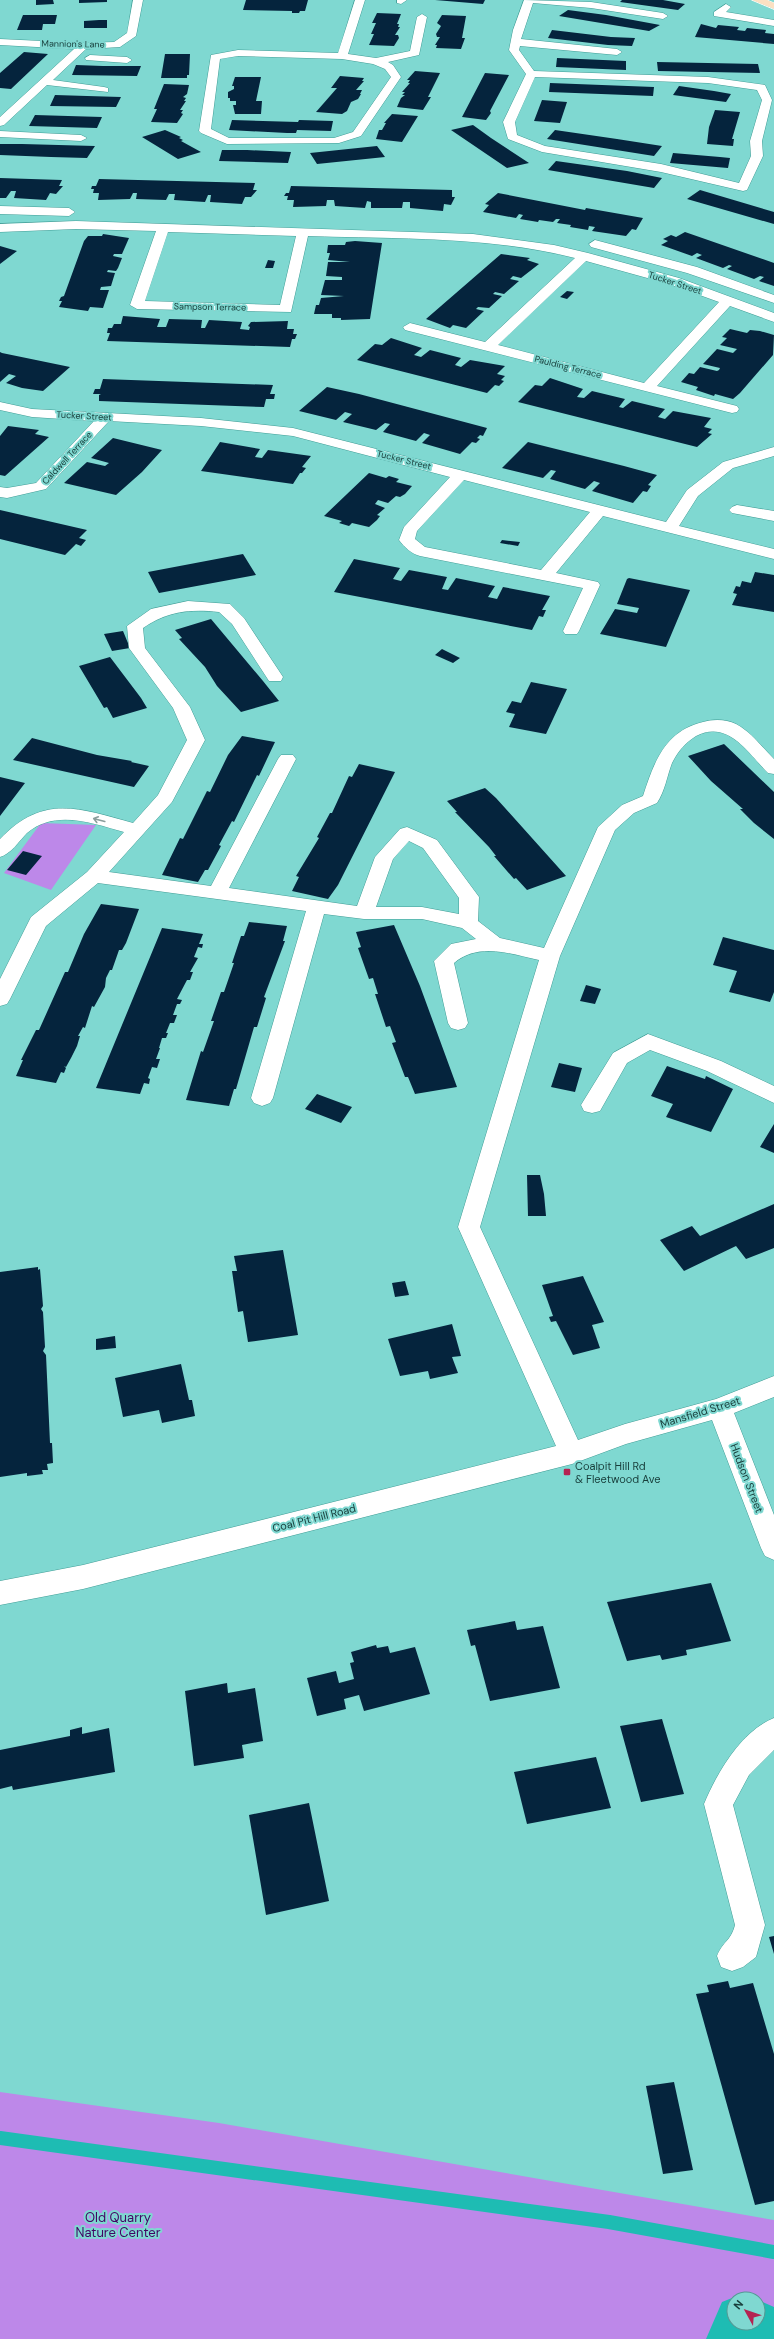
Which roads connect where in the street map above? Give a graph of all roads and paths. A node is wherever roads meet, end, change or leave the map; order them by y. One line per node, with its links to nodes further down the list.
1 (138, 0): 12 (street, Mannion's Lane)
2 (360, 0): 14 (street)
3 (530, 0): 7 (street); 11 (street)
4 (757, 0): 5 (main road)
5 (774, 6)
6 (726, 7): 9 (street)
7 (663, 16)
8 (422, 17): 17 (street)
9 (774, 23)
10 (0, 42): 12 (street, Mannion's Lane)
11 (516, 42): 13 (street); 18 (street)
12 (83, 46): 15 (street)
13 (617, 52)
14 (342, 56): 17 (street); 17 (street)
15 (72, 57): 16 (street); 19 (street)
16 (127, 60)
17 (376, 61)
18 (531, 74): 18 (street)
19 (45, 82): 20 (street); 21 (street)
20 (104, 90)
21 (0, 123)
22 (0, 134): 23 (street)
23 (81, 138)
24 (0, 210): 25 (street)
25 (61, 212): 26 (street); 29 (street)
26 (84, 212)
27 (262, 218): 32 (street)
28 (455, 224): 34 (street)
29 (56, 226): 30 (street, Tucker Street); 31 (street, Tucker Street)
30 (0, 228)
31 (163, 228): 32 (street, Tucker Street); 33 (street, Sampson Terrace)
32 (259, 231): 33 (street, Tucker Street)
33 (302, 232): 34 (street, Tucker Street)
34 (455, 237): 37 (street, Tucker Street)
35 (586, 242): 36 (street)
36 (629, 252): 38 (street); 39 (street)
37 (584, 256): 38 (street, Tucker Street); 43 (street)
38 (614, 264): 40 (street, Tucker Street)
39 (774, 299)
40 (727, 301): 41 (street, Tucker Street); 44 (street)
41 (774, 318)
42 (410, 327): 43 (street, Paulding Terrace)
43 (488, 347): 44 (street, Paulding Terrace)
44 (648, 387): 46 (street, Paulding Terrace)
45 (0, 406): 47 (street, Tucker Street)
46 (732, 409)
47 (105, 417): 49 (street, Tucker Street); 50 (street, Caldwell Terrace)
48 (774, 451): 54 (street)
49 (461, 474): 51 (street, Tucker Street); 56 (street)
50 (0, 492)
51 (600, 510): 54 (street, Tucker Street); 56 (street)
52 (737, 510): 53 (street)
53 (774, 516)
54 (670, 528): 55 (street, Tucker Street)
55 (774, 554)
56 (545, 576): 57 (street)
57 (571, 631)
58 (275, 677): 61 (street)
59 (287, 759): 64 (street)
60 (774, 769): 69 (street)
61 (136, 830): 62 (street, one-way to 62); 63 (street)
62 (0, 851)
63 (94, 876): 64 (street); 70 (street)
64 (217, 893): 65 (street)
65 (317, 906): 66 (street); 73 (street)
66 (364, 913): 67 (street); 67 (street)
67 (468, 923): 68 (street)
68 (494, 944): 69 (street); 71 (street)
69 (550, 956): 78 (street)
70 (0, 999)
71 (458, 1023)
72 (774, 1095): 74 (street)
73 (262, 1098)
74 (592, 1105)
75 (774, 1386): 76 (street, Mansfield Street)
76 (720, 1408): 77 (street, Mansfield Street); 79 (street, Hudson Street)
77 (625, 1434): 78 (street, Coal Pit Hill Road)
78 (572, 1453): 80 (street, Coal Pit Hill Road)
79 (774, 1548)
80 (0, 1593)
81 (774, 1731): 82 (street)
82 (732, 1956)

